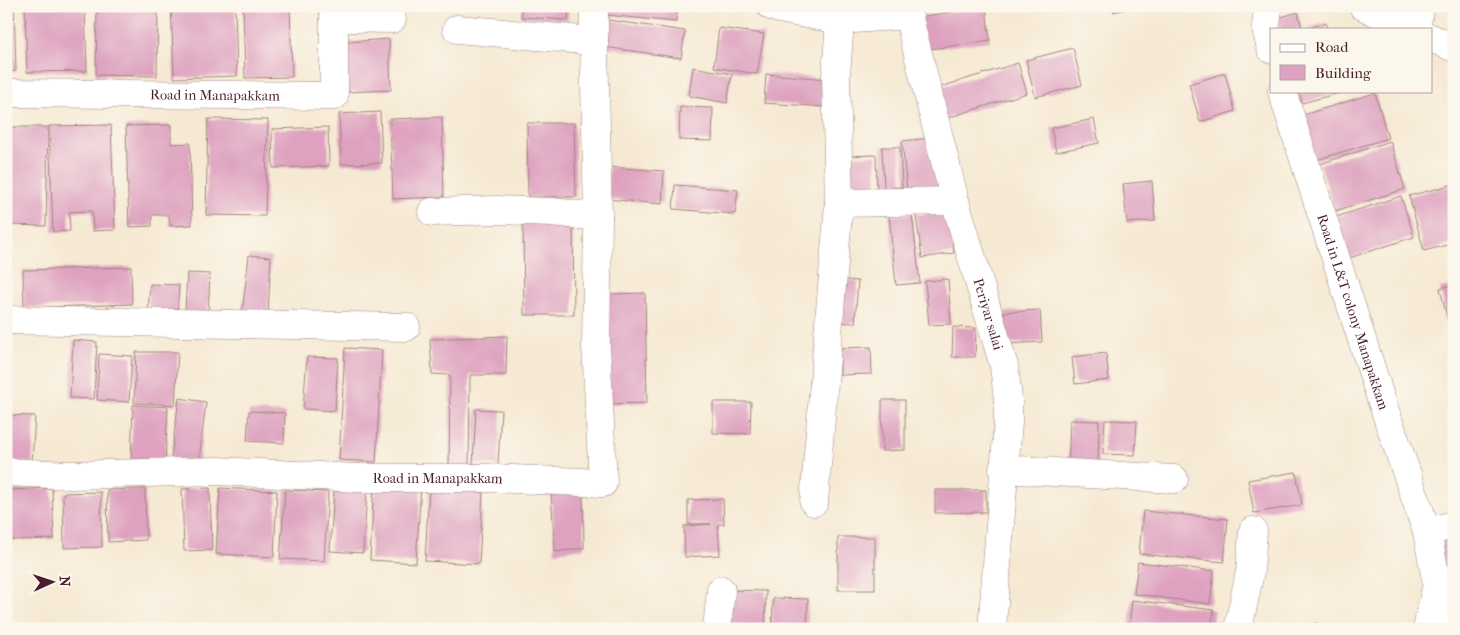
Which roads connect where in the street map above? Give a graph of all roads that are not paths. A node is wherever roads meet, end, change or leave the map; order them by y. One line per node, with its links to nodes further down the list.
1 (594, 6): 14 (street, Road in Manapakkam)
2 (771, 6): 9 (street)
3 (1268, 6): 15 (street)
4 (1362, 6): 10 (street)
5 (1420, 6): 11 (street)
6 (907, 11): 9 (street); 19 (street, Periyar salai)
7 (334, 12): 8 (street); 18 (street, Road in Manapakkam)
8 (392, 19)
9 (840, 20): 20 (street)
10 (1408, 28)
11 (1416, 28)
12 (457, 29): 14 (street)
13 (1432, 38): 16 (street)
14 (594, 41): 22 (street, Road in Manapakkam)
15 (1270, 45)
16 (1454, 48)
17 (1282, 92): 31 (street, Road in L&T colony Manapakkam)
18 (6, 93)
19 (955, 201): 20 (street); 25 (street, Periyar salai)
20 (839, 203): 28 (street)
21 (432, 212): 22 (street)
22 (598, 217): 26 (street, Road in Manapakkam)
23 (6, 320): 24 (street)
24 (406, 327)
25 (1003, 469): 27 (street); 35 (street, Periyar salai)
26 (6, 472)
27 (1174, 479)
28 (814, 502)
29 (1454, 524): 31 (street)
30 (1253, 531): 36 (street)
31 (1427, 532): 32 (street, Road in L&T colony Manapakkam)
32 (1437, 584): 37 (street, Road in L&T colony Manapakkam); 38 (street, Road in L&T colony Manapakkam)
33 (721, 590): 34 (street)
34 (717, 629)
35 (992, 629)
36 (1238, 629)
37 (1427, 629)
38 (1450, 629)

